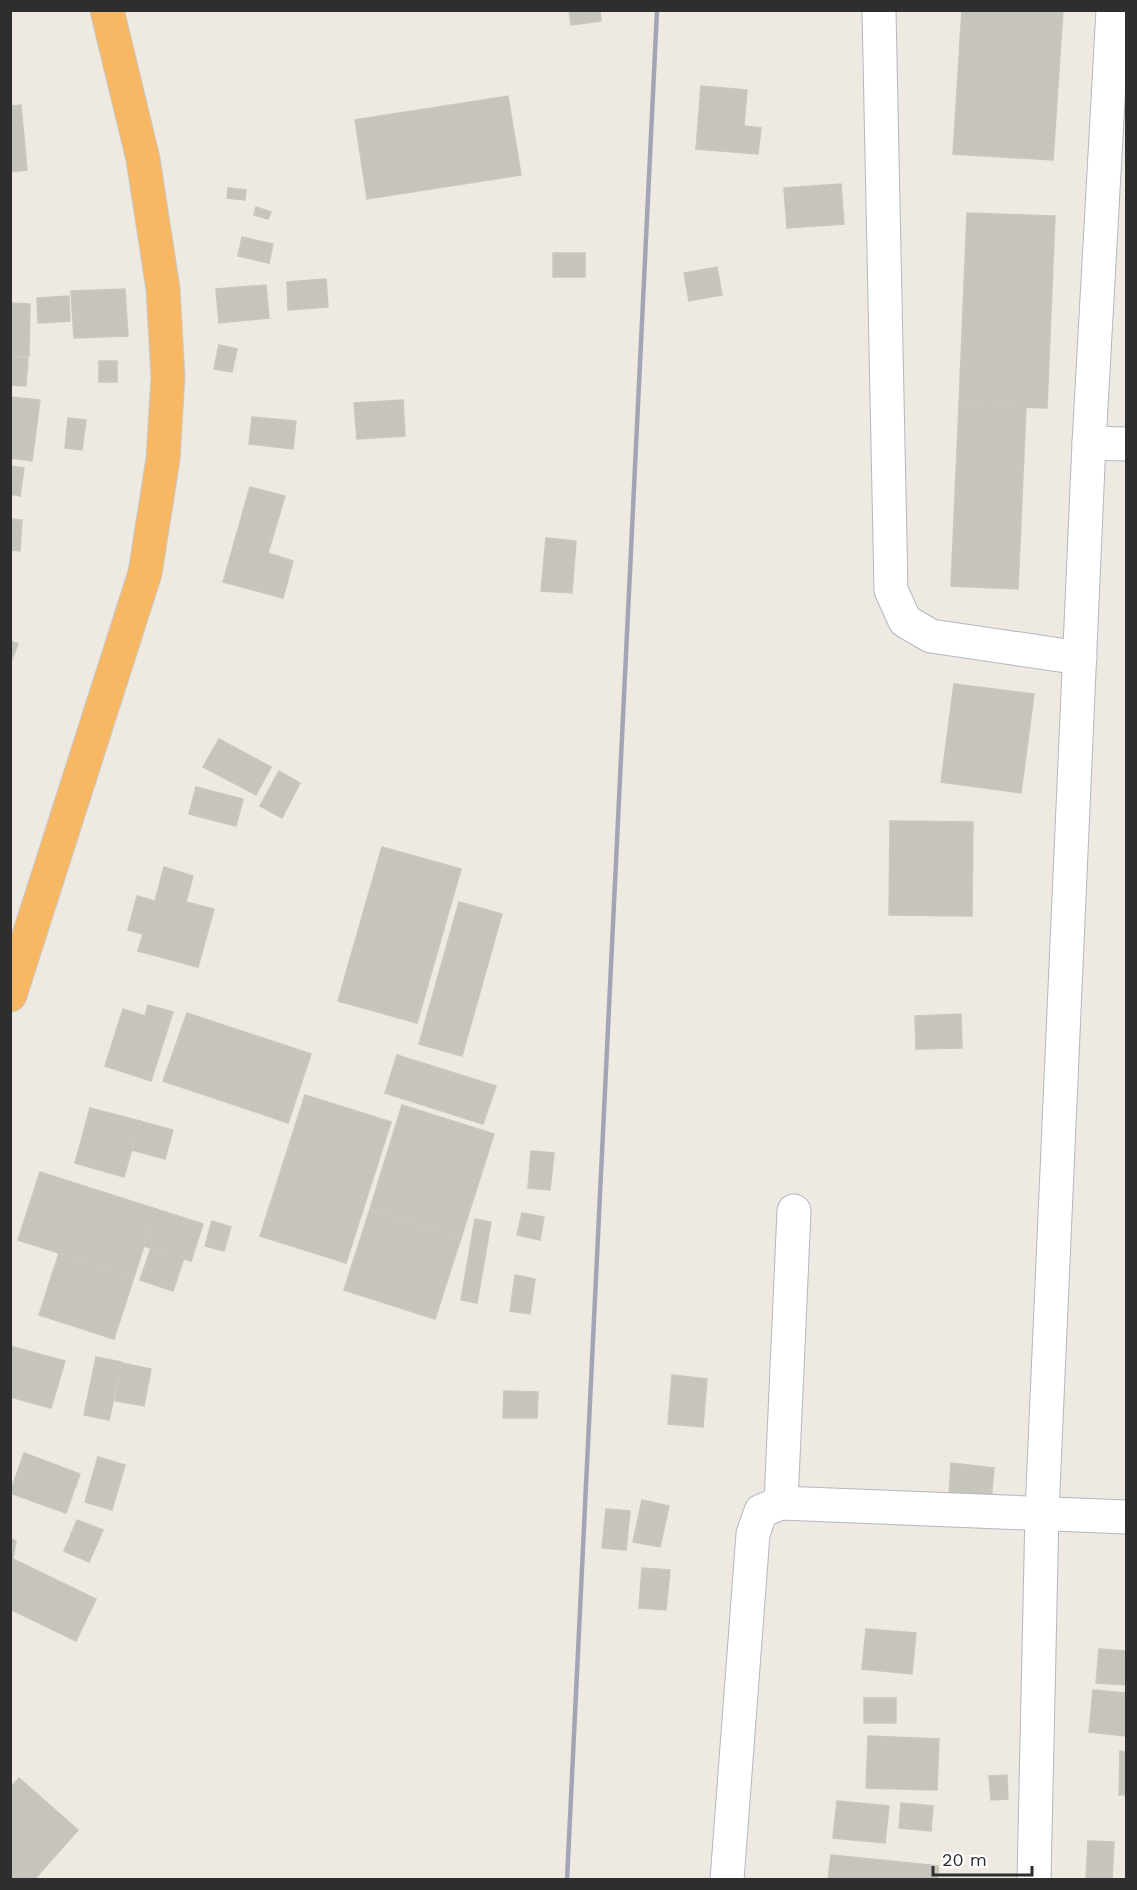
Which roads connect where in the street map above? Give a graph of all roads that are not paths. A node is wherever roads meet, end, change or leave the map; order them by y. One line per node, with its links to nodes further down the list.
1 (107, 10): 7 (highway)
2 (879, 10): 6 (street)
3 (1113, 10): 4 (street)
4 (1089, 443): 5 (street); 6 (street)
5 (1126, 444)
6 (1080, 658): 10 (street)
7 (10, 995)
8 (794, 1211): 9 (street)
9 (781, 1503): 10 (street); 12 (street)
10 (1042, 1512): 11 (street); 13 (street)
11 (1126, 1516)
12 (727, 1880)
13 (1034, 1880)

